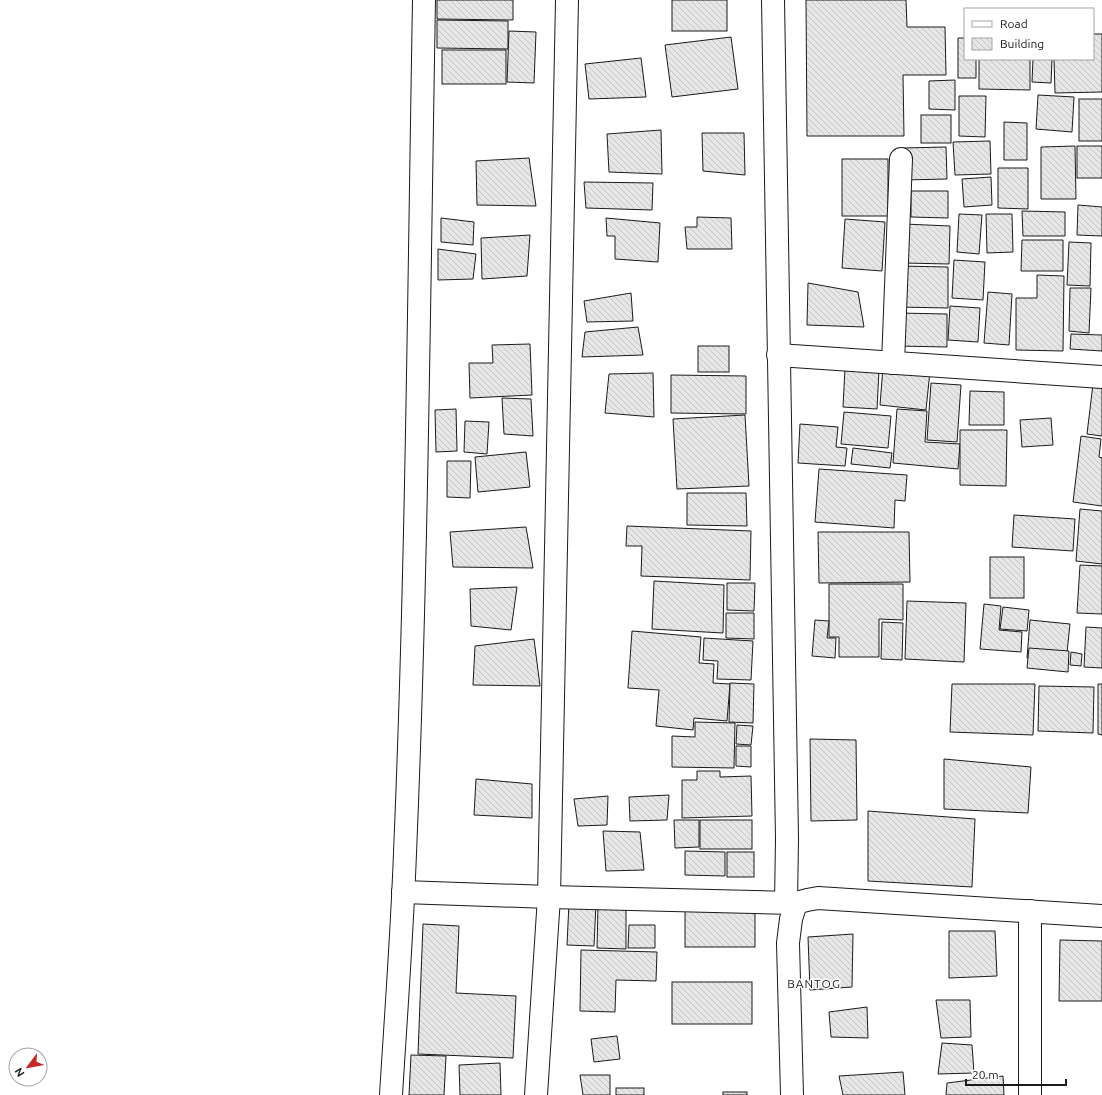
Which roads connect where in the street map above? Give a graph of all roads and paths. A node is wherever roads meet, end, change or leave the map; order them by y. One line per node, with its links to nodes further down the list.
1 (424, 0): 8 (street)
2 (567, 0): 9 (street)
3 (773, 0): 5 (street)
4 (901, 159): 6 (street)
5 (778, 355): 6 (street); 10 (street)
6 (893, 363): 7 (street)
7 (1102, 377)
8 (403, 892): 9 (street); 13 (street)
9 (549, 897): 10 (street); 14 (street)
10 (791, 903): 11 (street); 15 (street)
11 (1030, 911): 12 (street); 16 (street)
12 (1102, 916)
13 (391, 1095)
14 (536, 1095)
15 (792, 1095)
16 (1030, 1095)

